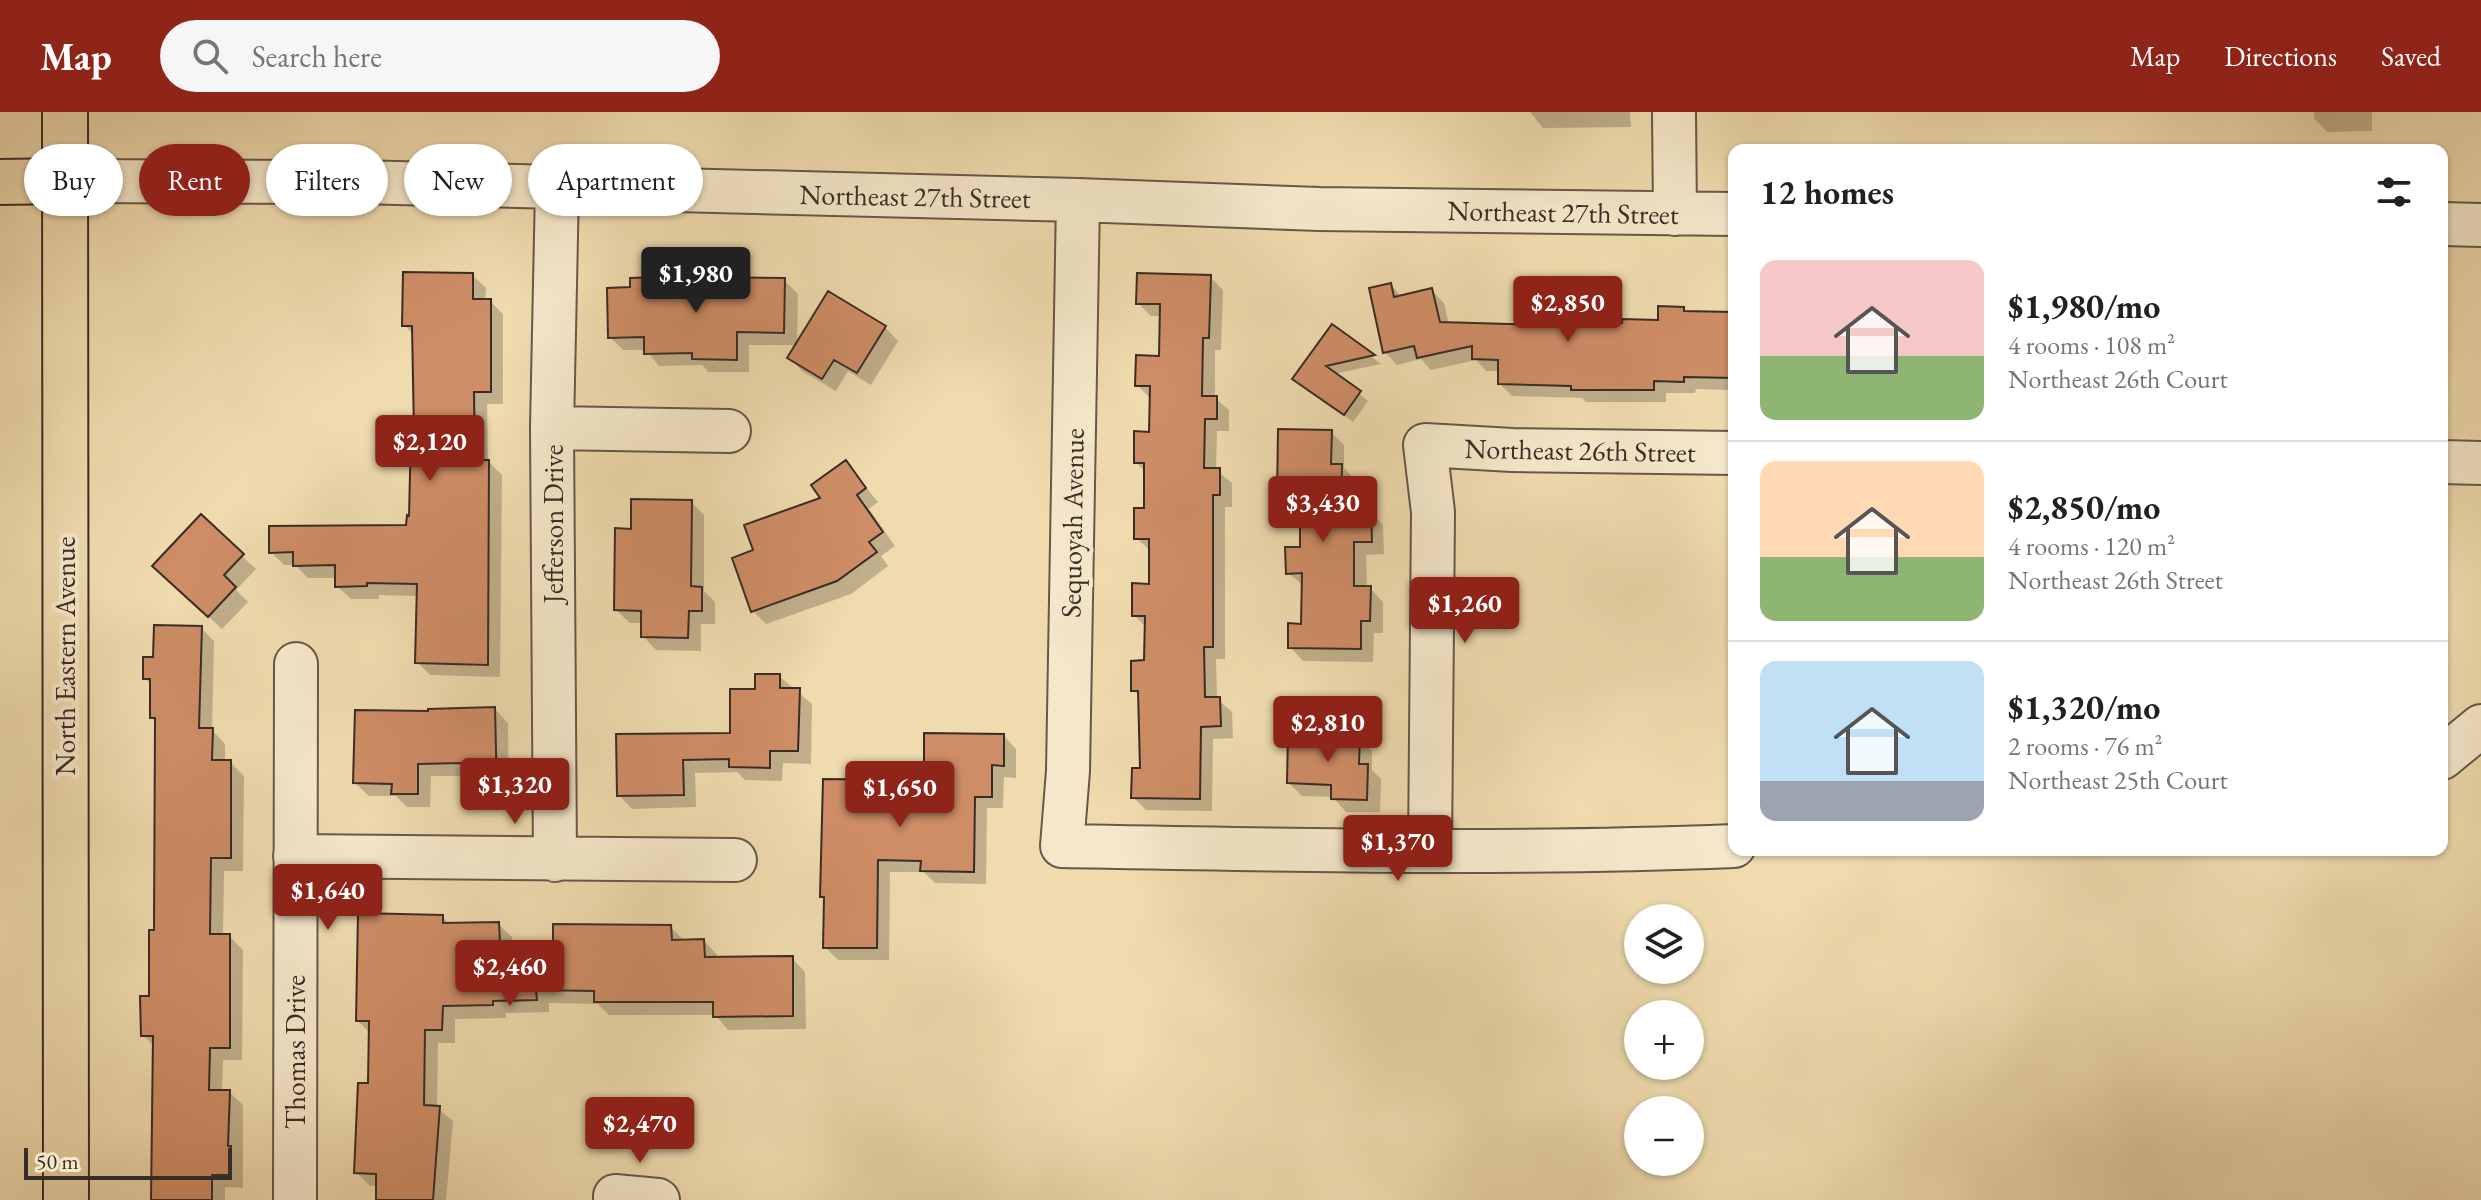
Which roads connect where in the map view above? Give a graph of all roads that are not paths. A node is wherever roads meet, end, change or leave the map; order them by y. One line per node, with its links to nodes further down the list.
1 (65, 112): 3 (main road, North Eastern Avenue)
2 (1674, 112): 10 (street)
3 (65, 144)
4 (123, 181): 7 (street, Northeast 27th Street)
5 (0, 182): 6 (main road, Northeast 27th Street)
6 (24, 182)
7 (528, 187)
8 (703, 191): 9 (street, Northeast 27th Street)
9 (1078, 200): 10 (street, Northeast 27th Street); 25 (street, Sequoyah Avenue)
10 (1675, 214): 11 (street, Northeast 27th Street)
11 (1728, 214)
12 (65, 216): 30 (main road, North Eastern Avenue)
13 (556, 216): 16 (street, Jefferson Drive)
14 (2448, 224): 15 (street)
15 (2481, 225)
16 (552, 428): 17 (street); 27 (street, Jefferson Drive)
17 (729, 431)
18 (1728, 453): 25 (street, Northeast 26th Street)
19 (2448, 462): 20 (street)
20 (2481, 463)
21 (296, 664): 26 (street, Thomas Drive)
22 (2481, 726): 23 (street)
23 (2448, 753)
24 (1728, 846): 25 (street)
25 (1430, 850)
26 (295, 856): 27 (street); 31 (street, Thomas Drive)
27 (555, 860): 28 (street)
28 (735, 860)
29 (615, 1198): 32 (street)
30 (66, 1200)
31 (295, 1200)
32 (658, 1200)

